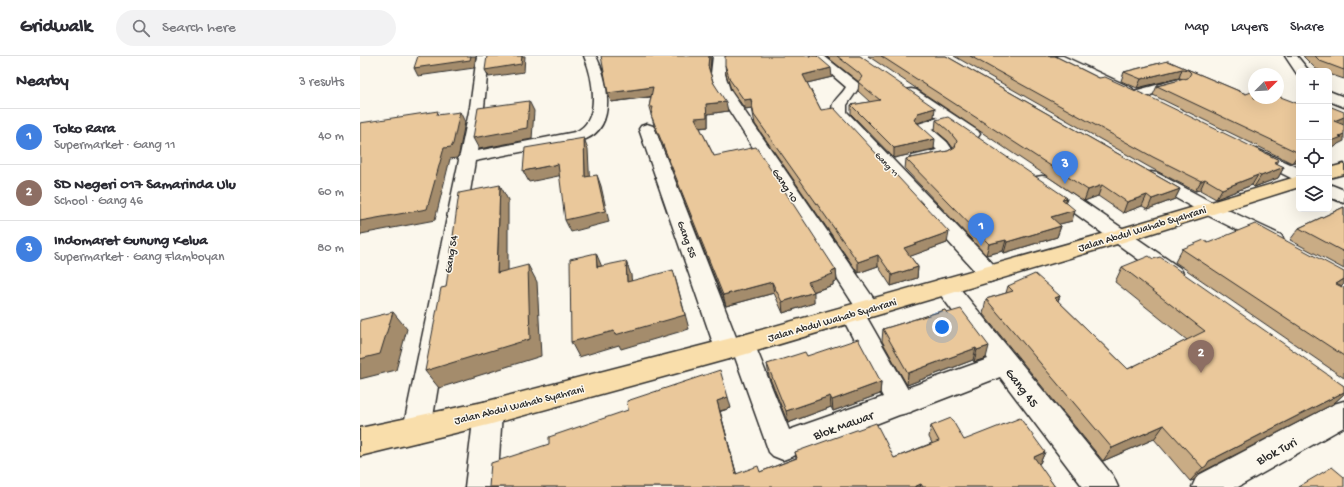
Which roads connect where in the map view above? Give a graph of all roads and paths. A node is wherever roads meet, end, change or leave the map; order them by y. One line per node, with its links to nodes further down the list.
1 (483, 56): 18 (street, Gang 54)
2 (590, 56): 18 (street)
3 (719, 56): 34 (street, Gang 10)
4 (816, 56): 19 (street, Gang 11)
5 (1053, 56): 10 (street)
6 (1290, 56): 7 (street)
7 (1300, 68)
8 (1179, 83): 10 (street)
9 (901, 86): 14 (street)
10 (1135, 94): 13 (street)
11 (1332, 96): 12 (street)
12 (1344, 102)
13 (1158, 105)
14 (949, 119): 16 (street); 19 (street)
15 (647, 129): 35 (street, Gang 55)
16 (981, 141)
17 (1243, 147): 24 (street)
18 (466, 158): 40 (street, Gang 54)
19 (890, 166): 31 (street, Gang 11)
20 (1135, 168): 28 (street)
21 (1344, 169): 23 (highway)
22 (1027, 172): 29 (street)
23 (1332, 172)
24 (1296, 174)
25 (1296, 182): 28 (highway, Jalan Abdul Wahab Syahrani)
26 (1332, 191): 27 (street)
27 (1344, 197)
28 (1208, 208): 29 (highway, Jalan Abdul Wahab Syahrani); 30 (street)
29 (1120, 236): 31 (highway, Jalan Abdul Wahab Syahrani); 33 (street)
30 (1293, 251)
31 (990, 274): 32 (highway, Jalan Abdul Wahab Syahrani)
32 (945, 286): 34 (highway, Jalan Abdul Wahab Syahrani); 36 (street, Gang 45)
33 (1190, 286)
34 (860, 311): 35 (highway, Jalan Abdul Wahab Syahrani); 38 (street, Gang 10)
35 (735, 347): 38 (street, Blok Mawar); 39 (highway, Jalan Abdul Wahab Syahrani)
36 (1005, 364): 38 (street, Blok Mawar); 43 (street, Gang 45)
37 (1342, 400): 44 (street, Blok Turi)
38 (901, 404)
39 (488, 413): 40 (highway, Jalan Abdul Wahab Syahrani); 42 (street)
40 (417, 429): 41 (highway, Jalan Abdul Wahab Syahrani)
41 (360, 442)
42 (480, 487)
43 (1102, 487)
44 (1208, 487)

